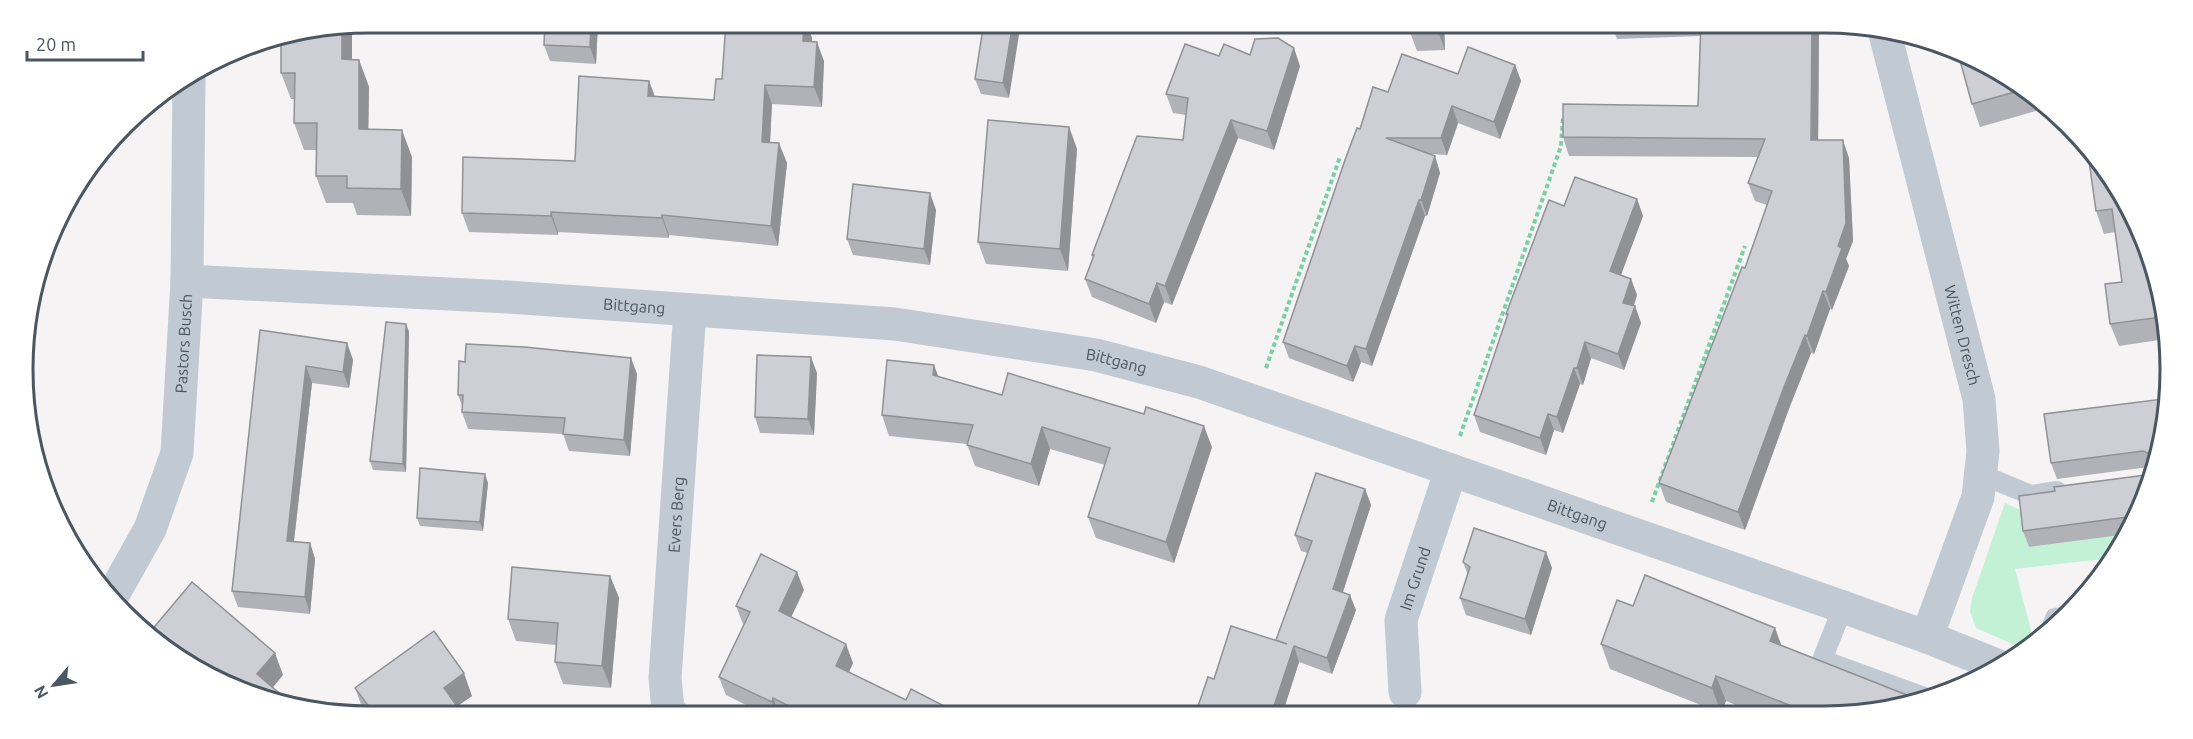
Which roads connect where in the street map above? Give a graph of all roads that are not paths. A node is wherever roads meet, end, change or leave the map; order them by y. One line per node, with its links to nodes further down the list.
1 (1886, 39): 6 (street, Witten Dresch)
2 (189, 86): 3 (street, Pastors Busch)
3 (187, 281): 4 (street, Bittgang); 8 (street, Pastors Busch)
4 (690, 310): 5 (street, Bittgang); 14 (street, Evers Berg)
5 (1451, 470): 9 (street, Bittgang); 12 (street, Im Grund)
6 (1980, 474): 7 (lane); 10 (street, Witten Dresch)
7 (2079, 489)
8 (116, 590)
9 (1843, 607): 10 (street, Bittgang); 13 (lane)
10 (1927, 637): 11 (street, Bittgang)
11 (1990, 662)
12 (1405, 692)
13 (1915, 694)
14 (668, 706)

